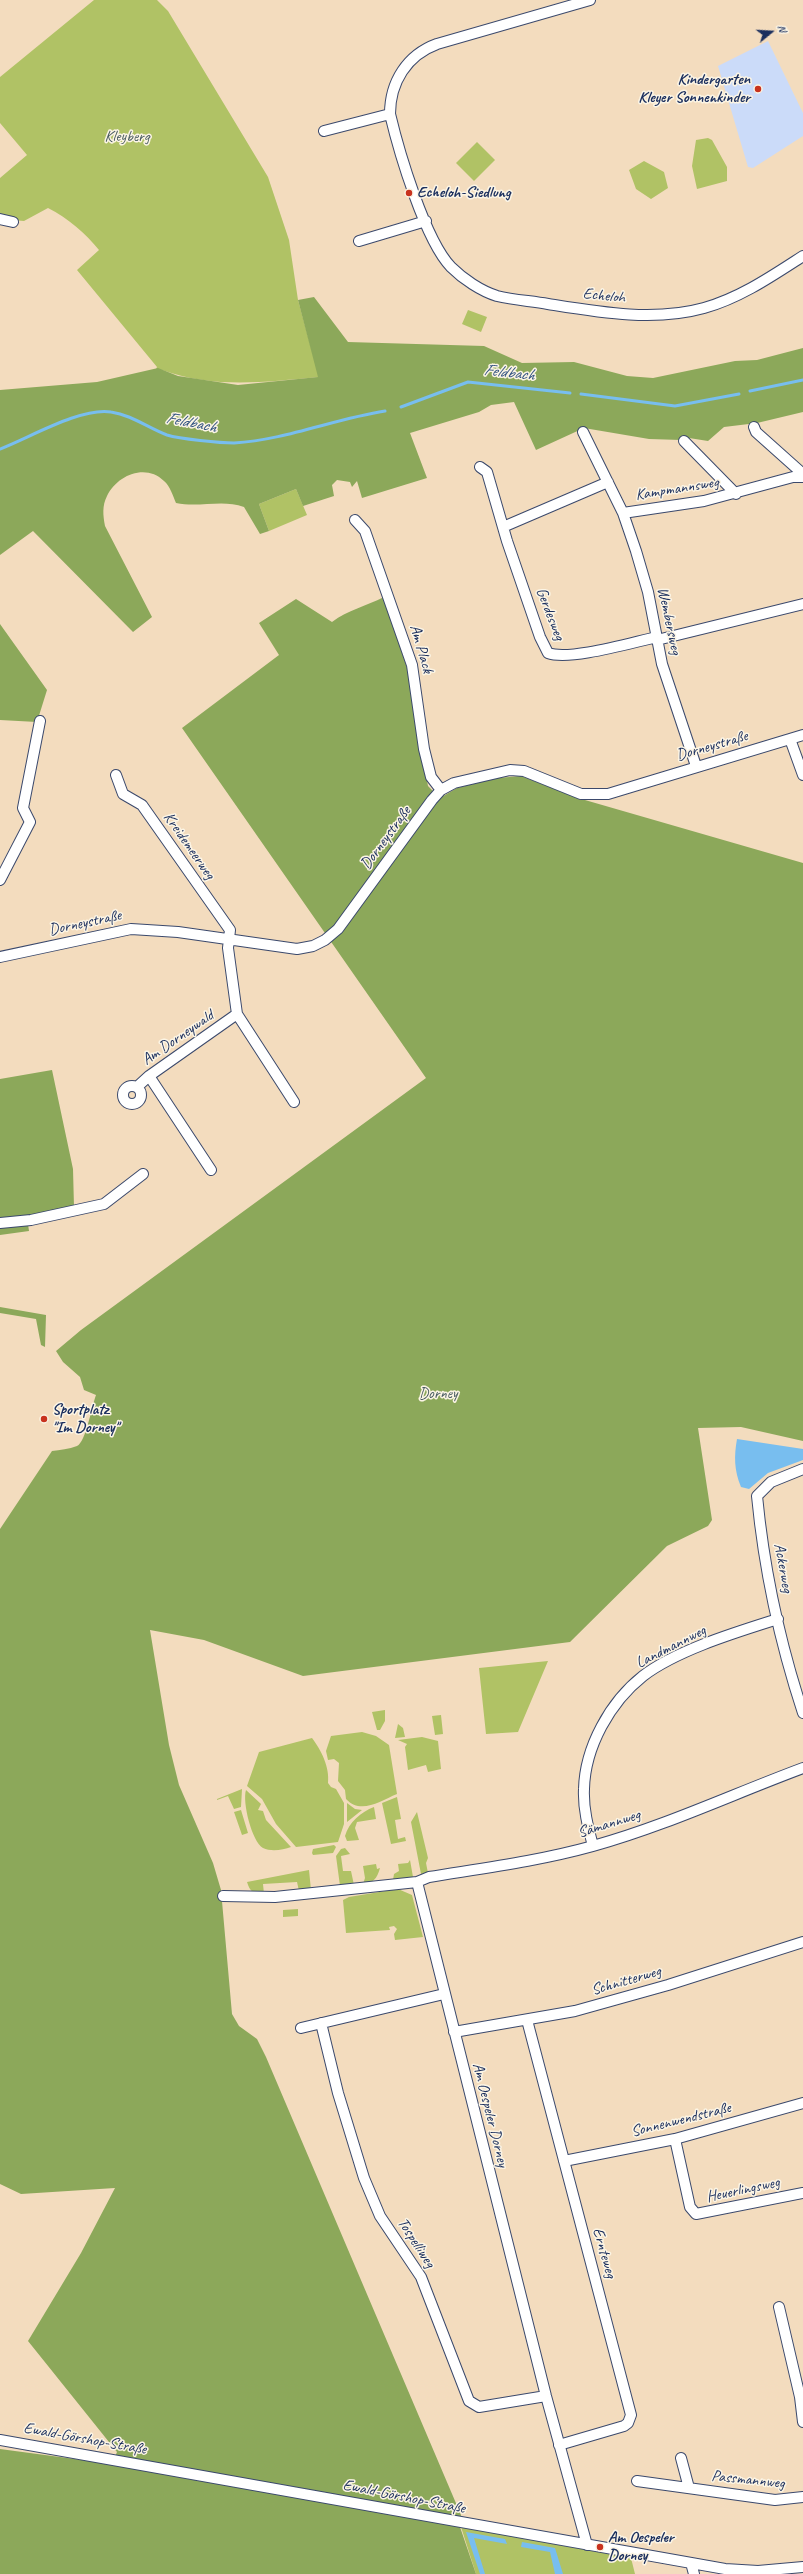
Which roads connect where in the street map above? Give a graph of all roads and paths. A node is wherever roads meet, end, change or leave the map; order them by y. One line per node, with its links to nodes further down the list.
1 (590, 0): 2 (street, Echeloh)
2 (390, 114): 3 (street); 5 (street, Echeloh)
3 (324, 131)
4 (0, 219): 6 (street)
5 (426, 221): 7 (street); 8 (street, Echeloh)
6 (14, 222)
7 (360, 241)
8 (803, 256)
9 (754, 427): 13 (street)
10 (583, 432): 15 (street, Wembersweg)
11 (684, 441): 16 (street, Kampmannsweg)
12 (480, 467): 19 (street, Gerdesweg)
13 (803, 474)
14 (803, 477): 16 (street, Kampmannsweg)
15 (608, 482): 17 (street, Wembersweg); 19 (street)
16 (736, 494): 17 (street, Kampmannsweg)
17 (623, 513): 21 (street, Wembersweg)
18 (355, 520): 28 (street, Am Plack)
19 (503, 527): 21 (street, Gerdesweg)
20 (803, 604): 21 (street, Gerdesweg)
21 (657, 638): 25 (street, Wembersweg)
22 (40, 721): 29 (street)
23 (803, 735): 24 (street, Dorneystraße)
24 (790, 739): 25 (street, Dorneystraße); 27 (street)
25 (696, 766): 28 (street, Dorneystraße)
26 (116, 775): 30 (street, Kreidemeerweg)
27 (803, 775)
28 (441, 790): 30 (street, Dorneystraße)
29 (0, 880)
30 (229, 940): 31 (street, Dorneystraße); 32 (street, Am Dorneywald)
31 (0, 957)
32 (237, 1014): 33 (street, Am Dorneywald); 35 (street, Am Dorneywald)
33 (149, 1076): 34 (street, Am Dorneywald); 36 (street)
34 (137, 1087)
35 (294, 1102)
36 (211, 1170)
37 (143, 1174): 38 (street)
38 (0, 1223)
39 (803, 1469): 40 (street, Ackerweg)
40 (778, 1619): 41 (street, Ackerweg); 43 (street, Landmannweg)
41 (803, 1713)
42 (803, 1768): 43 (street, Sämannweg)
43 (593, 1846): 44 (street, Sämannweg)
44 (417, 1882): 45 (street); 47 (street, Am Oespeler Dorney)
45 (223, 1896)
46 (803, 1942): 48 (street, Schnitterweg)
47 (444, 1994): 49 (street); 51 (street, Am Oespeler Dorney)
48 (527, 2020): 51 (street, Schnitterweg); 54 (street, Ernteweg)
49 (321, 2023): 50 (street); 57 (street, Tospelliweg)
50 (301, 2028)
51 (454, 2032): 57 (street, Am Oespeler Dorney)
52 (803, 2102): 53 (street, Sonnenwendstraße)
53 (675, 2139): 54 (street, Sonnenwendstraße); 55 (street, Heuerlingsweg)
54 (564, 2162): 61 (street, Ernteweg)
55 (803, 2193)
56 (779, 2306): 58 (street)
57 (546, 2396): 61 (street, Am Oespeler Dorney)
58 (801, 2397): 59 (street)
59 (803, 2422)
60 (0, 2440): 66 (street, Ewald-Görshop-Straße)
61 (559, 2444): 66 (street, Am Oespeler Dorney)
62 (681, 2458): 64 (street, Passmannweg)
63 (637, 2481): 64 (street, Passmannweg)
64 (689, 2488): 65 (street, Passmannweg)
65 (803, 2497)
66 (587, 2545): 67 (street, Ewald-Görshop-Straße)
67 (691, 2563): 68 (street, Ewald-Görshop-Straße); 69 (street)
68 (803, 2567)
69 (694, 2574)

